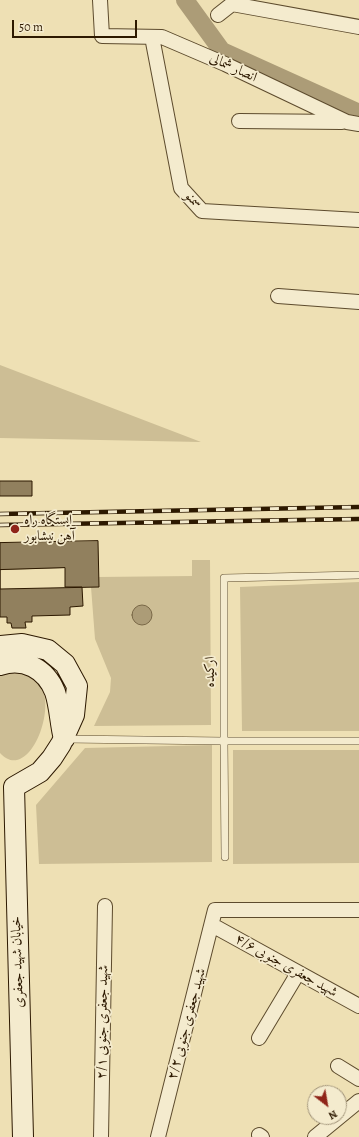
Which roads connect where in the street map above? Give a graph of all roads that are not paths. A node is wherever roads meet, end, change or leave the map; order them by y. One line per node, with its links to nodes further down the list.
1 (100, 0): 4 (street, انصار شمالی)
2 (218, 15): 3 (street)
3 (359, 27)
4 (152, 37): 6 (street, انصار شمالی); 7 (street, سمنو)
5 (239, 121): 6 (street)
6 (353, 123)
7 (359, 220)
8 (278, 296): 9 (street)
9 (359, 302)
10 (359, 575): 14 (lane, ارکیده)
11 (0, 646): 13 (main road)
12 (0, 665): 13 (main road)
13 (64, 739): 14 (lane); 16 (main road)
14 (224, 740): 15 (lane); 17 (lane)
15 (359, 741)
16 (7, 783): 27 (main road, خیابان شهید جعفری)
17 (225, 857)
18 (104, 906): 28 (street, شهید جعفری جنوبی ۲/۱)
19 (359, 910): 20 (street, شهید جعفری جنوبی ۲/۲)
20 (212, 925): 21 (street, شهید جعفری جنوبی ۴/۶); 29 (street, شهید جعفری جنوبی ۲/۲)
21 (298, 973): 22 (street, شهید جعفری جنوبی ۴/۶); 23 (street)
22 (359, 1006)
23 (259, 1038)
24 (338, 1066): 25 (street)
25 (359, 1080)
26 (359, 1101): 30 (street)
27 (23, 1137)
28 (101, 1137)
29 (158, 1137)
30 (315, 1137)

